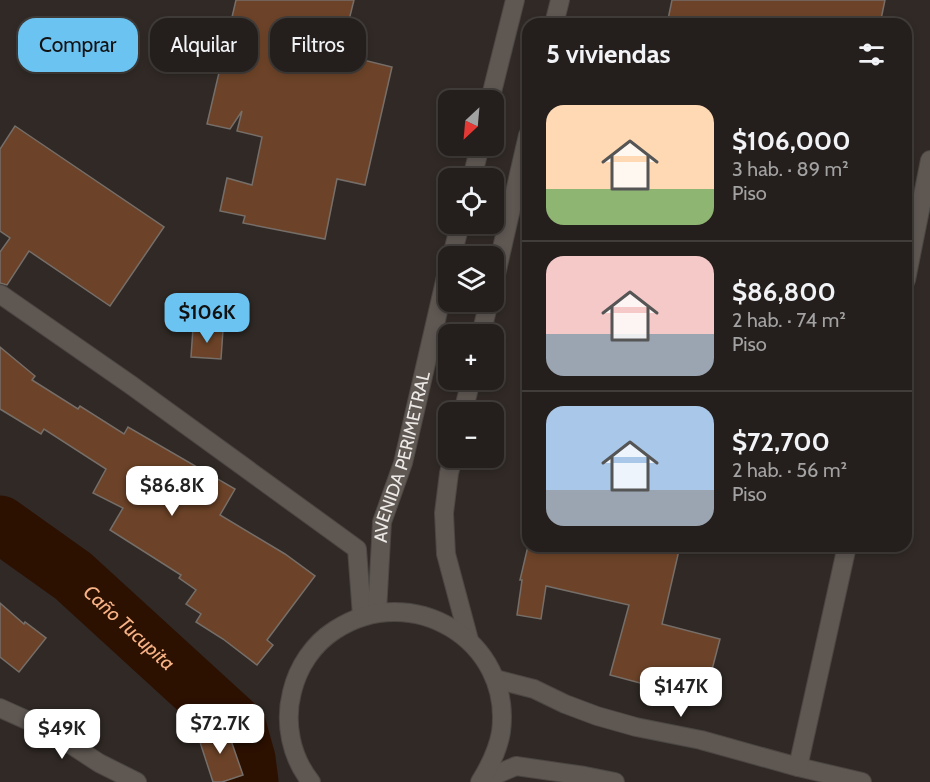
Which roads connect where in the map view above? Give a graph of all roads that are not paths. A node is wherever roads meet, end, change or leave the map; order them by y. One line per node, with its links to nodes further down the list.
1 (515, 0): 4 (street)
2 (560, 0): 3 (street)
3 (556, 18)
4 (492, 90)
5 (930, 160): 8 (street)
6 (522, 161): 7 (street)
7 (502, 246)
8 (912, 250)
9 (0, 294): 13 (street)
10 (438, 311): 13 (street, AVENIDA PERIMETRAL)
11 (450, 468): 14 (street)
12 (846, 552): 17 (street)
13 (369, 614): 14 (street); 19 (street)
14 (469, 640): 15 (street)
15 (495, 679): 17 (street); 20 (street)
16 (0, 708): 18 (street)
17 (798, 767): 22 (street)
18 (137, 782)
19 (311, 782)
20 (481, 782): 21 (street)
21 (615, 782)
22 (862, 782)

